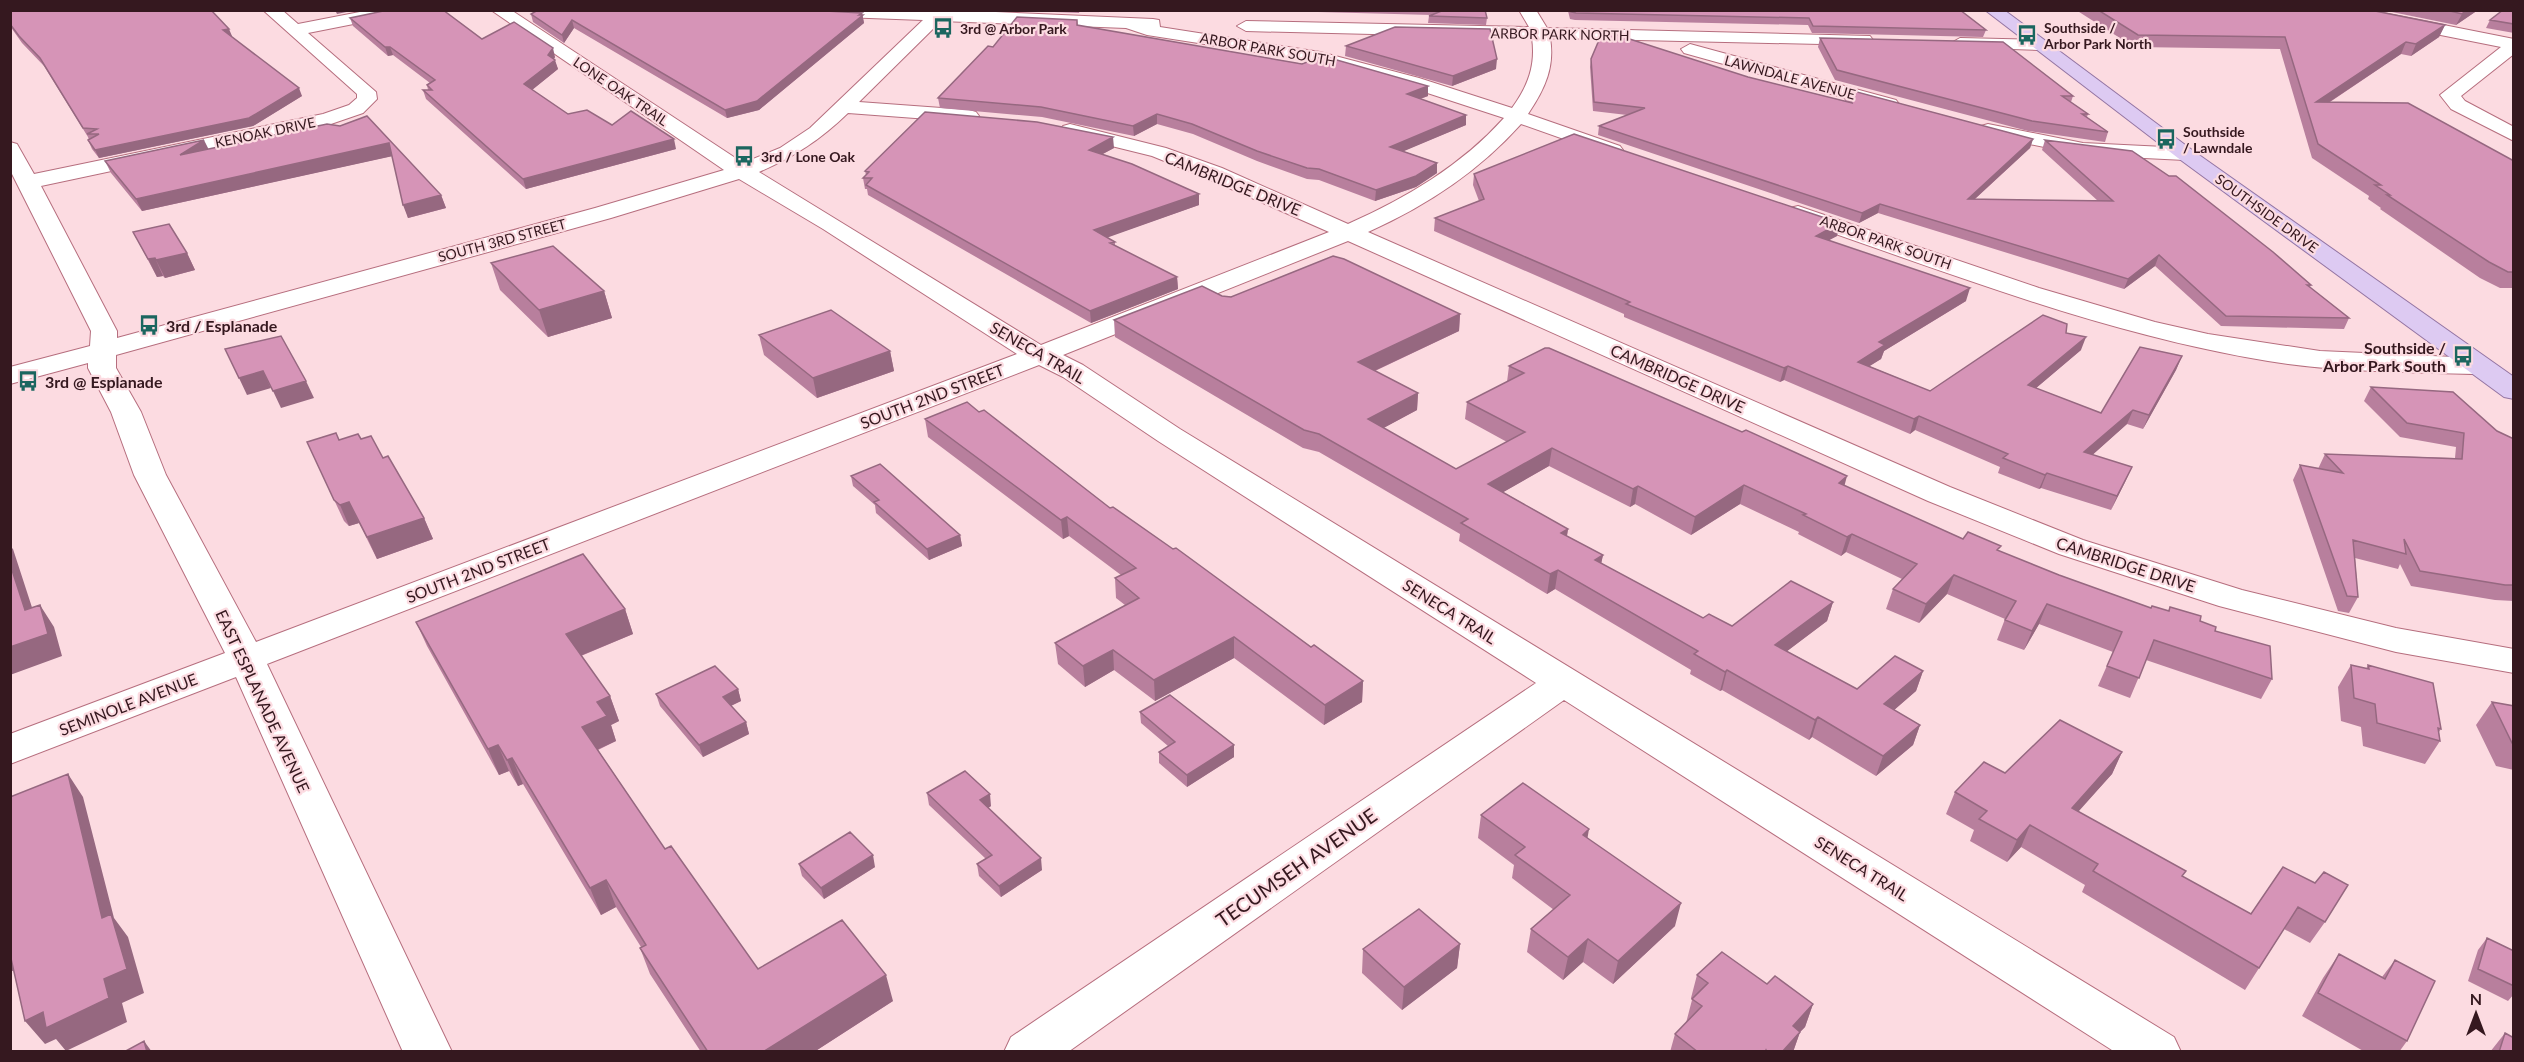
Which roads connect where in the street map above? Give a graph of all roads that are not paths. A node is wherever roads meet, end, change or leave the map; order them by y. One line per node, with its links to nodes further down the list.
1 (271, 10): 10 (street, KENOAK DRIVE)
2 (399, 10): 10 (street)
3 (500, 10): 26 (street, LONE OAK TRAIL)
4 (788, 10): 7 (street, ARBOR PARK NORTH)
5 (1993, 10): 14 (main road, SOUTHSIDE DRIVE)
6 (2340, 10): 15 (street)
7 (939, 14): 9 (street, ARBOR PARK NORTH); 16 (street, SOUTH 3RD STREET)
8 (1534, 22): 9 (street, ARBOR PARK NORTH); 11 (street, ARBOR PARK NORTH); 18 (street, SOUTH 2ND STREET)
9 (1131, 24): 18 (street, ARBOR PARK SOUTH)
10 (294, 30): 27 (street, KENOAK DRIVE)
11 (1644, 36): 12 (street, ARBOR PARK NORTH); 17 (street, LAWNDALE AVENUE)
12 (1887, 41)
13 (1945, 42): 14 (street)
14 (2039, 45): 24 (main road, SOUTHSIDE DRIVE)
15 (2514, 45): 22 (street)
16 (843, 107): 19 (street); 26 (street, SOUTH 3RD STREET)
17 (1906, 108)
18 (1516, 117): 25 (street, ARBOR PARK SOUTH); 29 (street, SOUTH 2ND STREET)
19 (1000, 120)
20 (1042, 125): 29 (street, CAMBRIDGE DRIVE)
21 (1974, 127): 24 (street)
22 (2514, 135)
23 (10, 148): 27 (street, EAST ESPLANADE AVENUE)
24 (2185, 154): 32 (main road, SOUTHSIDE DRIVE)
25 (1633, 157)
26 (743, 171): 30 (street, SOUTH 3RD STREET); 31 (street, SENECA TRAIL)
27 (29, 182): 30 (street, EAST ESPLANADE AVENUE)
28 (1779, 206): 32 (street, ARBOR PARK SOUTH)
29 (1349, 233): 31 (street, SOUTH 2ND STREET); 36 (street, CAMBRIDGE DRIVE)
30 (103, 350): 33 (street, SOUTH 3RD STREET); 35 (street, EAST ESPLANADE AVENUE)
31 (1040, 355): 35 (street, SOUTH 2ND STREET); 37 (street, SENECA TRAIL)
32 (2476, 366): 34 (main road, SOUTHSIDE DRIVE)
33 (10, 376)
34 (2514, 391)
35 (246, 658): 38 (street, SEMINOLE AVENUE); 39 (street, EAST ESPLANADE AVENUE)
36 (2514, 661)
37 (1564, 682): 40 (street, TECUMSEH AVENUE); 41 (street, SENECA TRAIL)
38 (10, 750)
39 (428, 1052)
40 (1028, 1052)
41 (2157, 1052)

